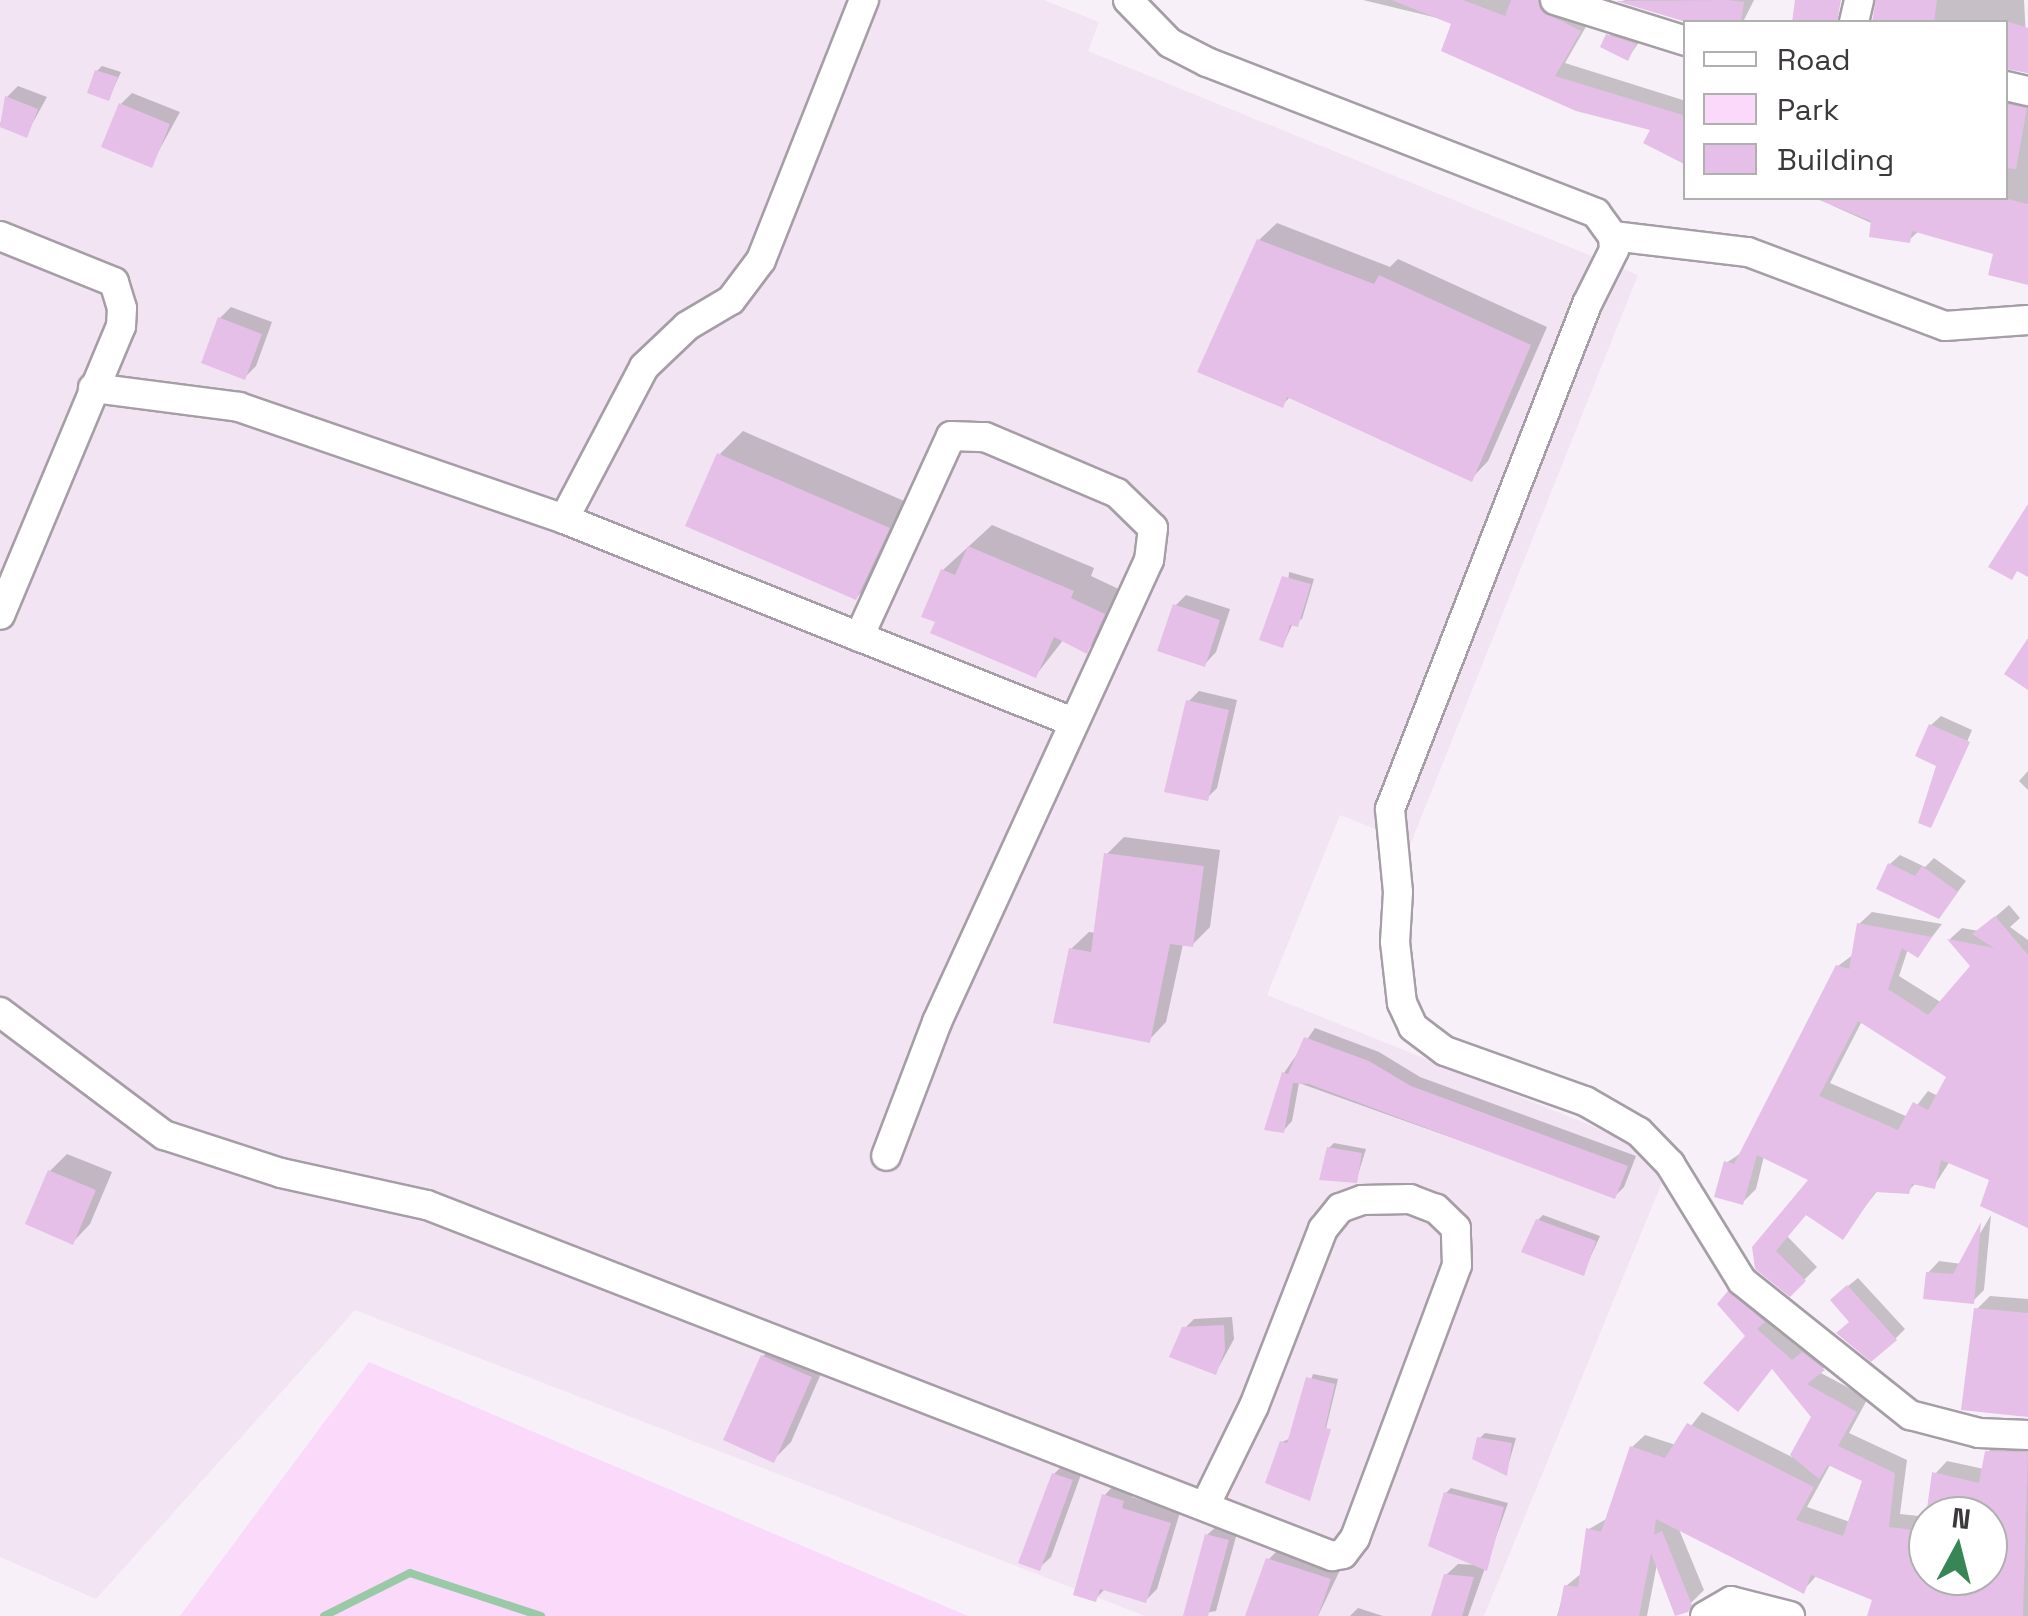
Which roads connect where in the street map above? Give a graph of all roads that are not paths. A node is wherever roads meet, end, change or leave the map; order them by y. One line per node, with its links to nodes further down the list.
1 (864, 0): 9 (street)
2 (1128, 0): 6 (street)
3 (1555, 0): 4 (street)
4 (1683, 39)
5 (0, 236): 8 (street)
6 (1613, 236): 7 (street); 15 (street)
7 (2028, 320)
8 (93, 388): 9 (street); 10 (street)
9 (564, 518): 11 (street)
10 (0, 614)
11 (859, 637): 12 (street); 12 (street)
12 (1073, 722): 14 (street)
13 (0, 1012): 16 (street)
14 (886, 1156)
15 (2028, 1435)
16 (1204, 1506): 16 (street)
17 (1705, 1616): 18 (street)
18 (1790, 1616)

